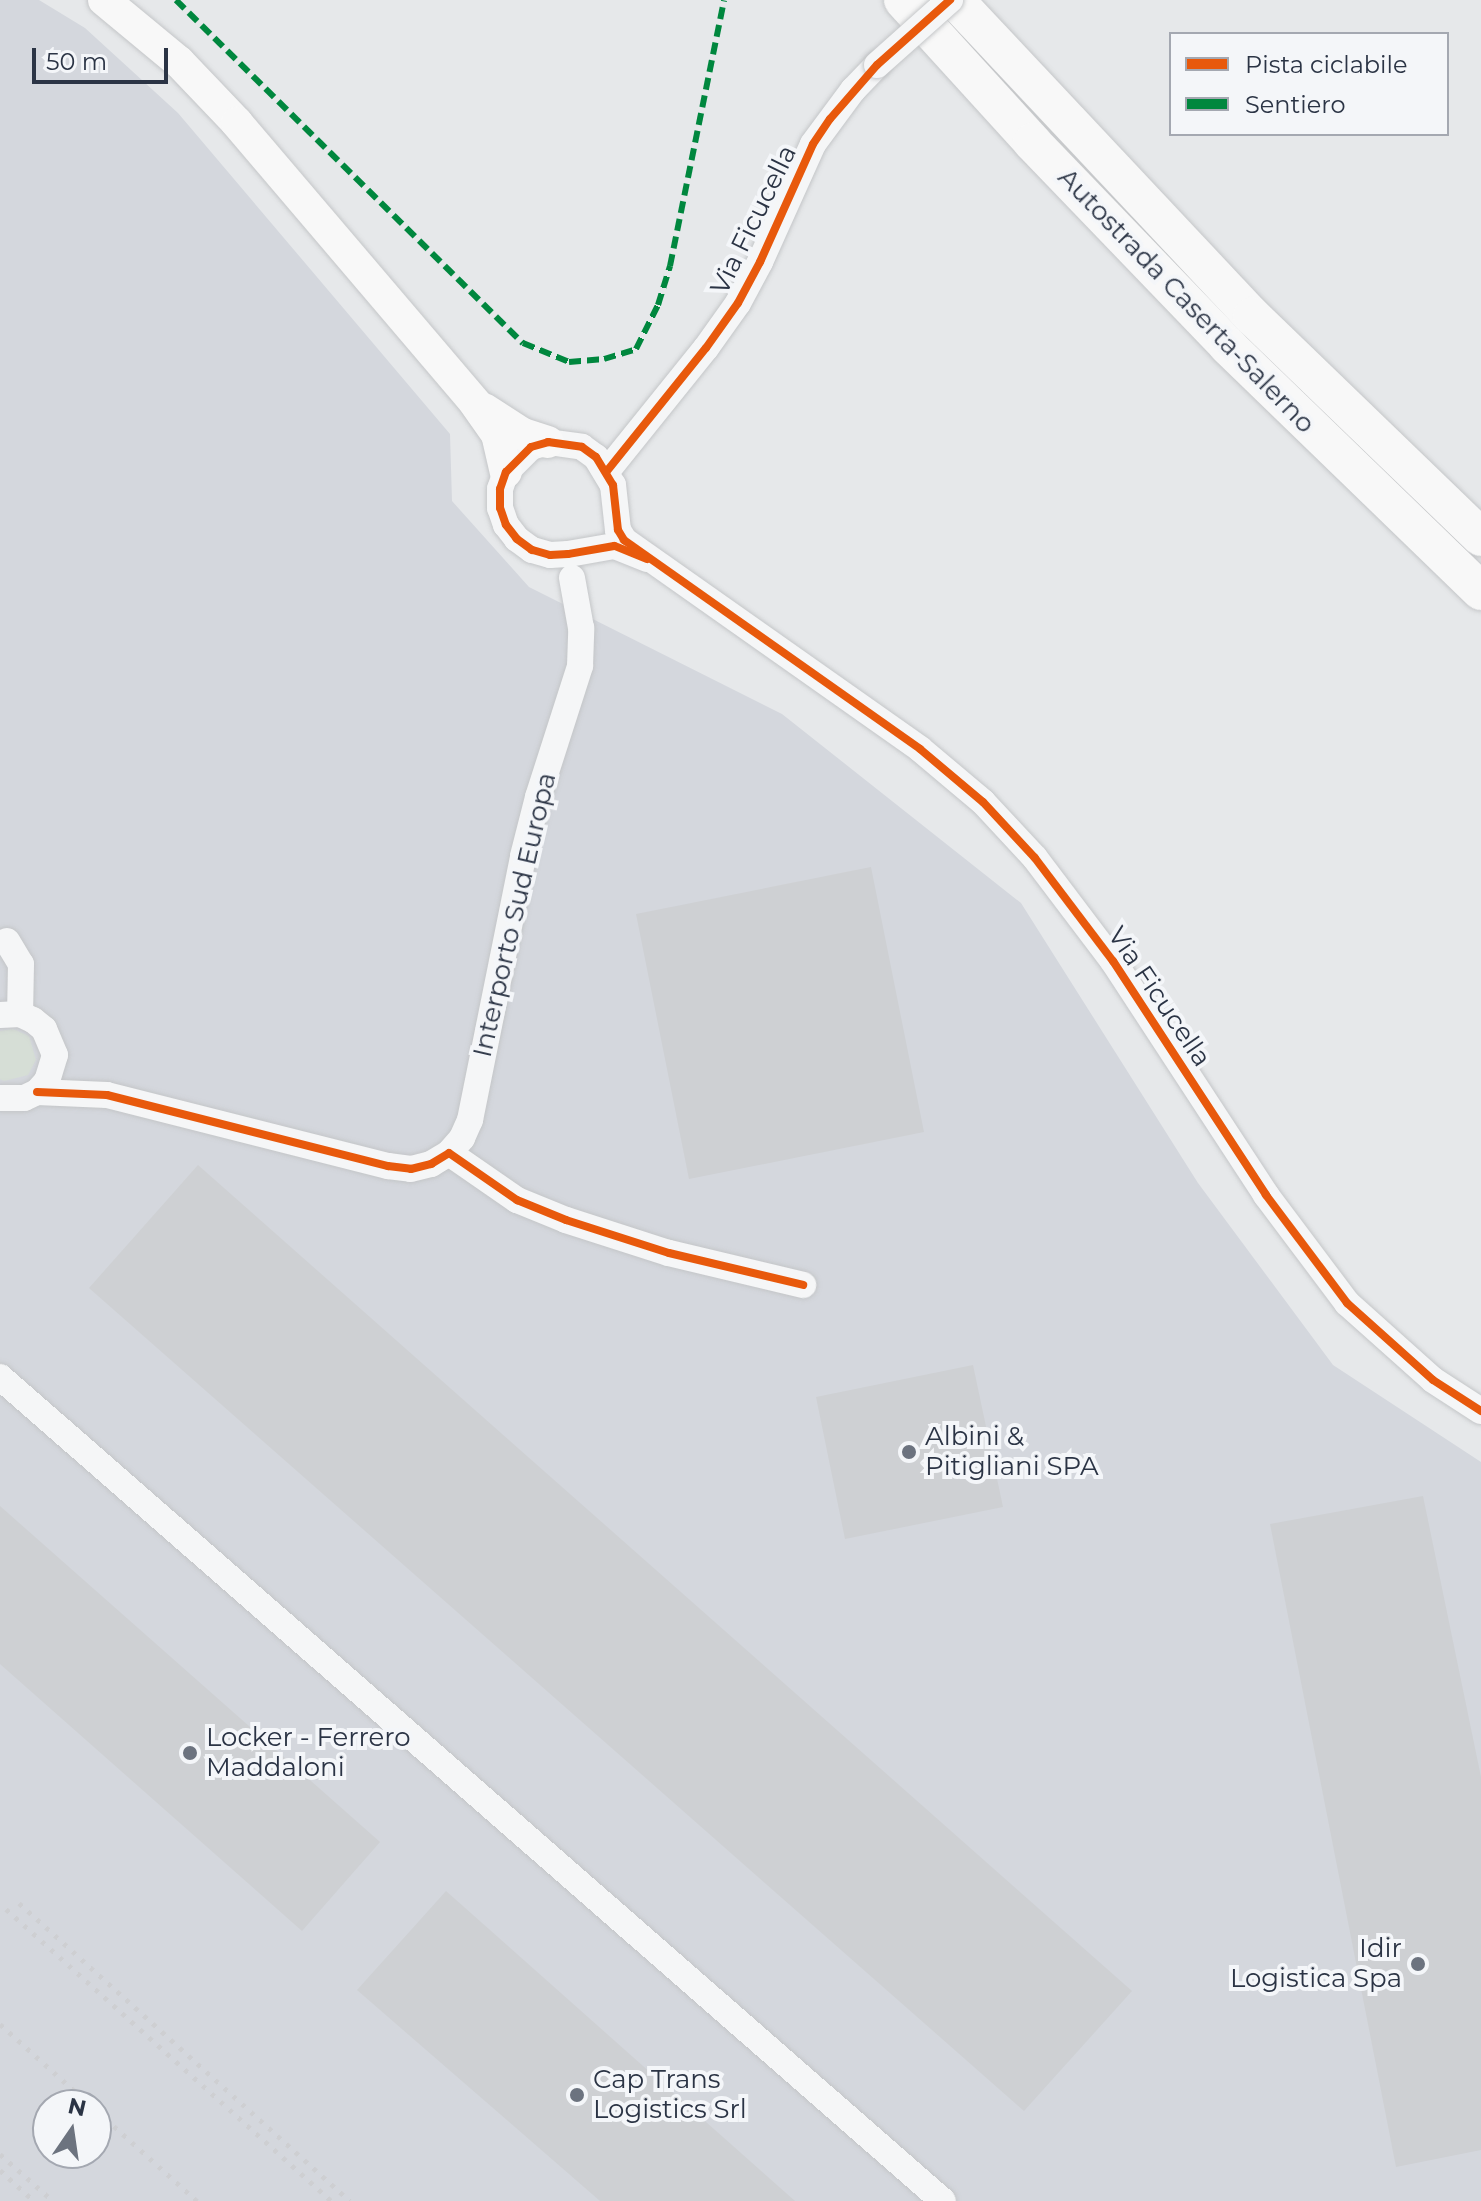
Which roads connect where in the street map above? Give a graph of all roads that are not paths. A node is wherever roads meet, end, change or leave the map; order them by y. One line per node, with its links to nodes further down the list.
1 (104, 0): 4 (main road)
2 (903, 0): 13 (highway, Autostrada Caserta-Salerno)
3 (952, 0): 6 (street, Via Ficucella, bridge); 9 (highway, Autostrada Caserta-Salerno)
4 (475, 403): 5 (main road); 7 (main road)
5 (548, 442): 6 (street); 7 (street)
6 (607, 471): 8 (street, Via Ficucella)
7 (506, 472): 10 (street, Via Ficucella)
8 (614, 501): 10 (street); 11 (street, Via Ficucella)
9 (1481, 537)
10 (582, 550): 11 (street, Via Ficucella)
11 (647, 559): 23 (street, Via Ficucella)
12 (572, 578): 20 (street, Interporto Sud Europa)
13 (1481, 591)
14 (7, 941): 15 (street)
15 (10, 1015): 16 (street)
16 (55, 1055): 17 (street); 18 (street)
17 (37, 1092): 18 (street); 19 (street)
18 (107, 1095): 20 (street)
19 (3, 1103)
20 (449, 1153): 21 (street)
21 (803, 1285)
22 (0, 1377): 24 (street)
23 (1481, 1411)
24 (943, 2201)

